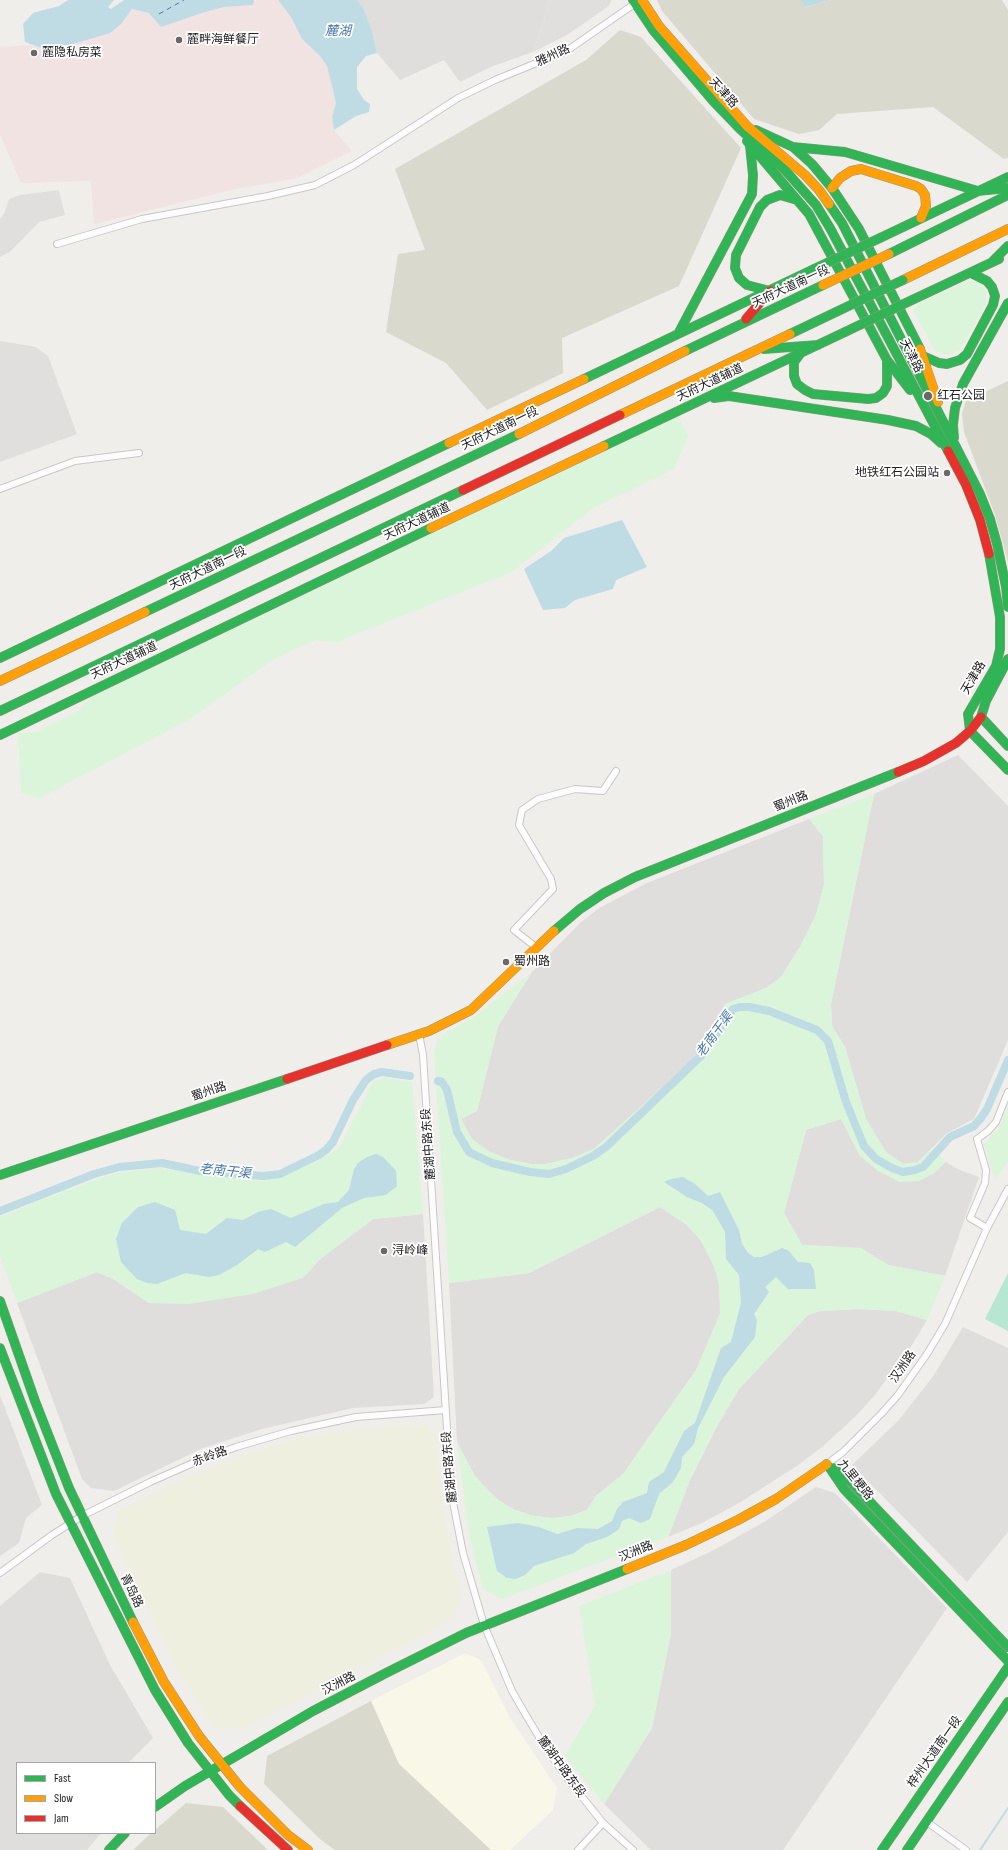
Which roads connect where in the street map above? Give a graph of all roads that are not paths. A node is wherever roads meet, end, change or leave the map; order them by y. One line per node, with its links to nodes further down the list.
1 (637, 1): 2 (main road, 天津路); 13 (street, 雅州路)
2 (744, 128): 3 (main road); 4 (main road); 28 (main road, 天津路); 29 (main road, 天津路)
3 (750, 146): 10 (main road); 21 (main road)
4 (793, 147): 6 (main road); 8 (main road)
5 (1008, 177): 8 (main road)
6 (832, 188): 11 (main road); 25 (main road)
7 (1008, 188): 8 (main road)
8 (978, 191): 11 (main road)
9 (1008, 195): 20 (main road, 天府大道南一段, bridge)
10 (799, 201): 18 (main road); 26 (main road)
11 (922, 218): 18 (main road, bridge)
12 (1008, 229): 23 (main road, bridge)
13 (57, 244)
14 (1008, 246): 16 (main road)
15 (1008, 254): 16 (main road, 天府大道辅道)
16 (994, 261): 17 (main road, 天府大道辅道)
17 (971, 273): 22 (main road, 天府大道辅道, bridge); 25 (main road)
18 (770, 290): 20 (main road); 21 (main road)
19 (1008, 302): 30 (main road)
20 (743, 322): 36 (main road, 天府大道南一段)
21 (678, 334): 34 (main road)
22 (818, 345): 23 (main road); 24 (main road, 天府大道辅道)
23 (756, 350): 37 (main road)
24 (800, 354): 26 (main road); 27 (main road, 天府大道辅道)
25 (923, 356): 29 (main road)
26 (887, 360): 28 (main road)
27 (705, 399): 30 (main road); 40 (main road, 天府大道辅道)
28 (924, 407): 30 (main road, 天津路)
29 (947, 427): 30 (main road, 天津路)
30 (951, 445): 33 (main road, 天津路); 39 (main road, 天津路)
31 (140, 453): 32 (street)
32 (0, 488)
33 (1008, 607)
34 (0, 658)
35 (1008, 659): 38 (main road, 天津路)
36 (0, 682)
37 (0, 711)
38 (981, 717): 39 (main road, 蜀州路); 41 (main road)
39 (970, 731): 42 (main road); 44 (main road, 蜀州路)
40 (0, 735)
41 (1008, 746)
42 (1008, 770)
43 (616, 771): 44 (street)
44 (536, 948): 45 (main road, 蜀州路)
45 (419, 1034): 47 (main road, 蜀州路); 52 (street, 麓湖中路东段)
46 (1008, 1092): 49 (street)
47 (0, 1175)
48 (1008, 1189): 49 (street, 汉洲路)
49 (988, 1228): 53 (street, 汉洲路)
50 (0, 1301): 54 (main road, 青岛路)
51 (0, 1348): 55 (main road, 青岛路)
52 (446, 1410): 54 (street, 赤岭路); 57 (street, 麓湖中路东段)
53 (827, 1464): 57 (main road, 汉洲路); 58 (main road, 九里梗路); 59 (main road, 九里梗路)
54 (82, 1516): 55 (street, 赤岭路); 62 (main road, 青岛路)
55 (71, 1523): 56 (street, 赤岭路); 63 (main road, 青岛路)
56 (0, 1573)
57 (484, 1625): 62 (main road, 汉洲路); 66 (street, 麓湖中路东段)
58 (1008, 1647)
59 (1008, 1661)
60 (1008, 1667): 73 (main road, 梓州大道南一段)
61 (1008, 1702): 65 (main road)
62 (221, 1765): 63 (main road, 汉洲路); 70 (main road, 青岛路)
63 (210, 1771): 64 (main road, 汉洲路); 69 (main road, 青岛路)
64 (156, 1806)
65 (928, 1822): 74 (main road); 75 (street)
66 (603, 1823): 71 (street); 72 (street, 麓湖中路东段)
67 (125, 1834): 68 (main road)
68 (110, 1850)
69 (288, 1850)
70 (308, 1850)
71 (578, 1850)
72 (633, 1850)
73 (882, 1850)
74 (907, 1850)
75 (966, 1850)

